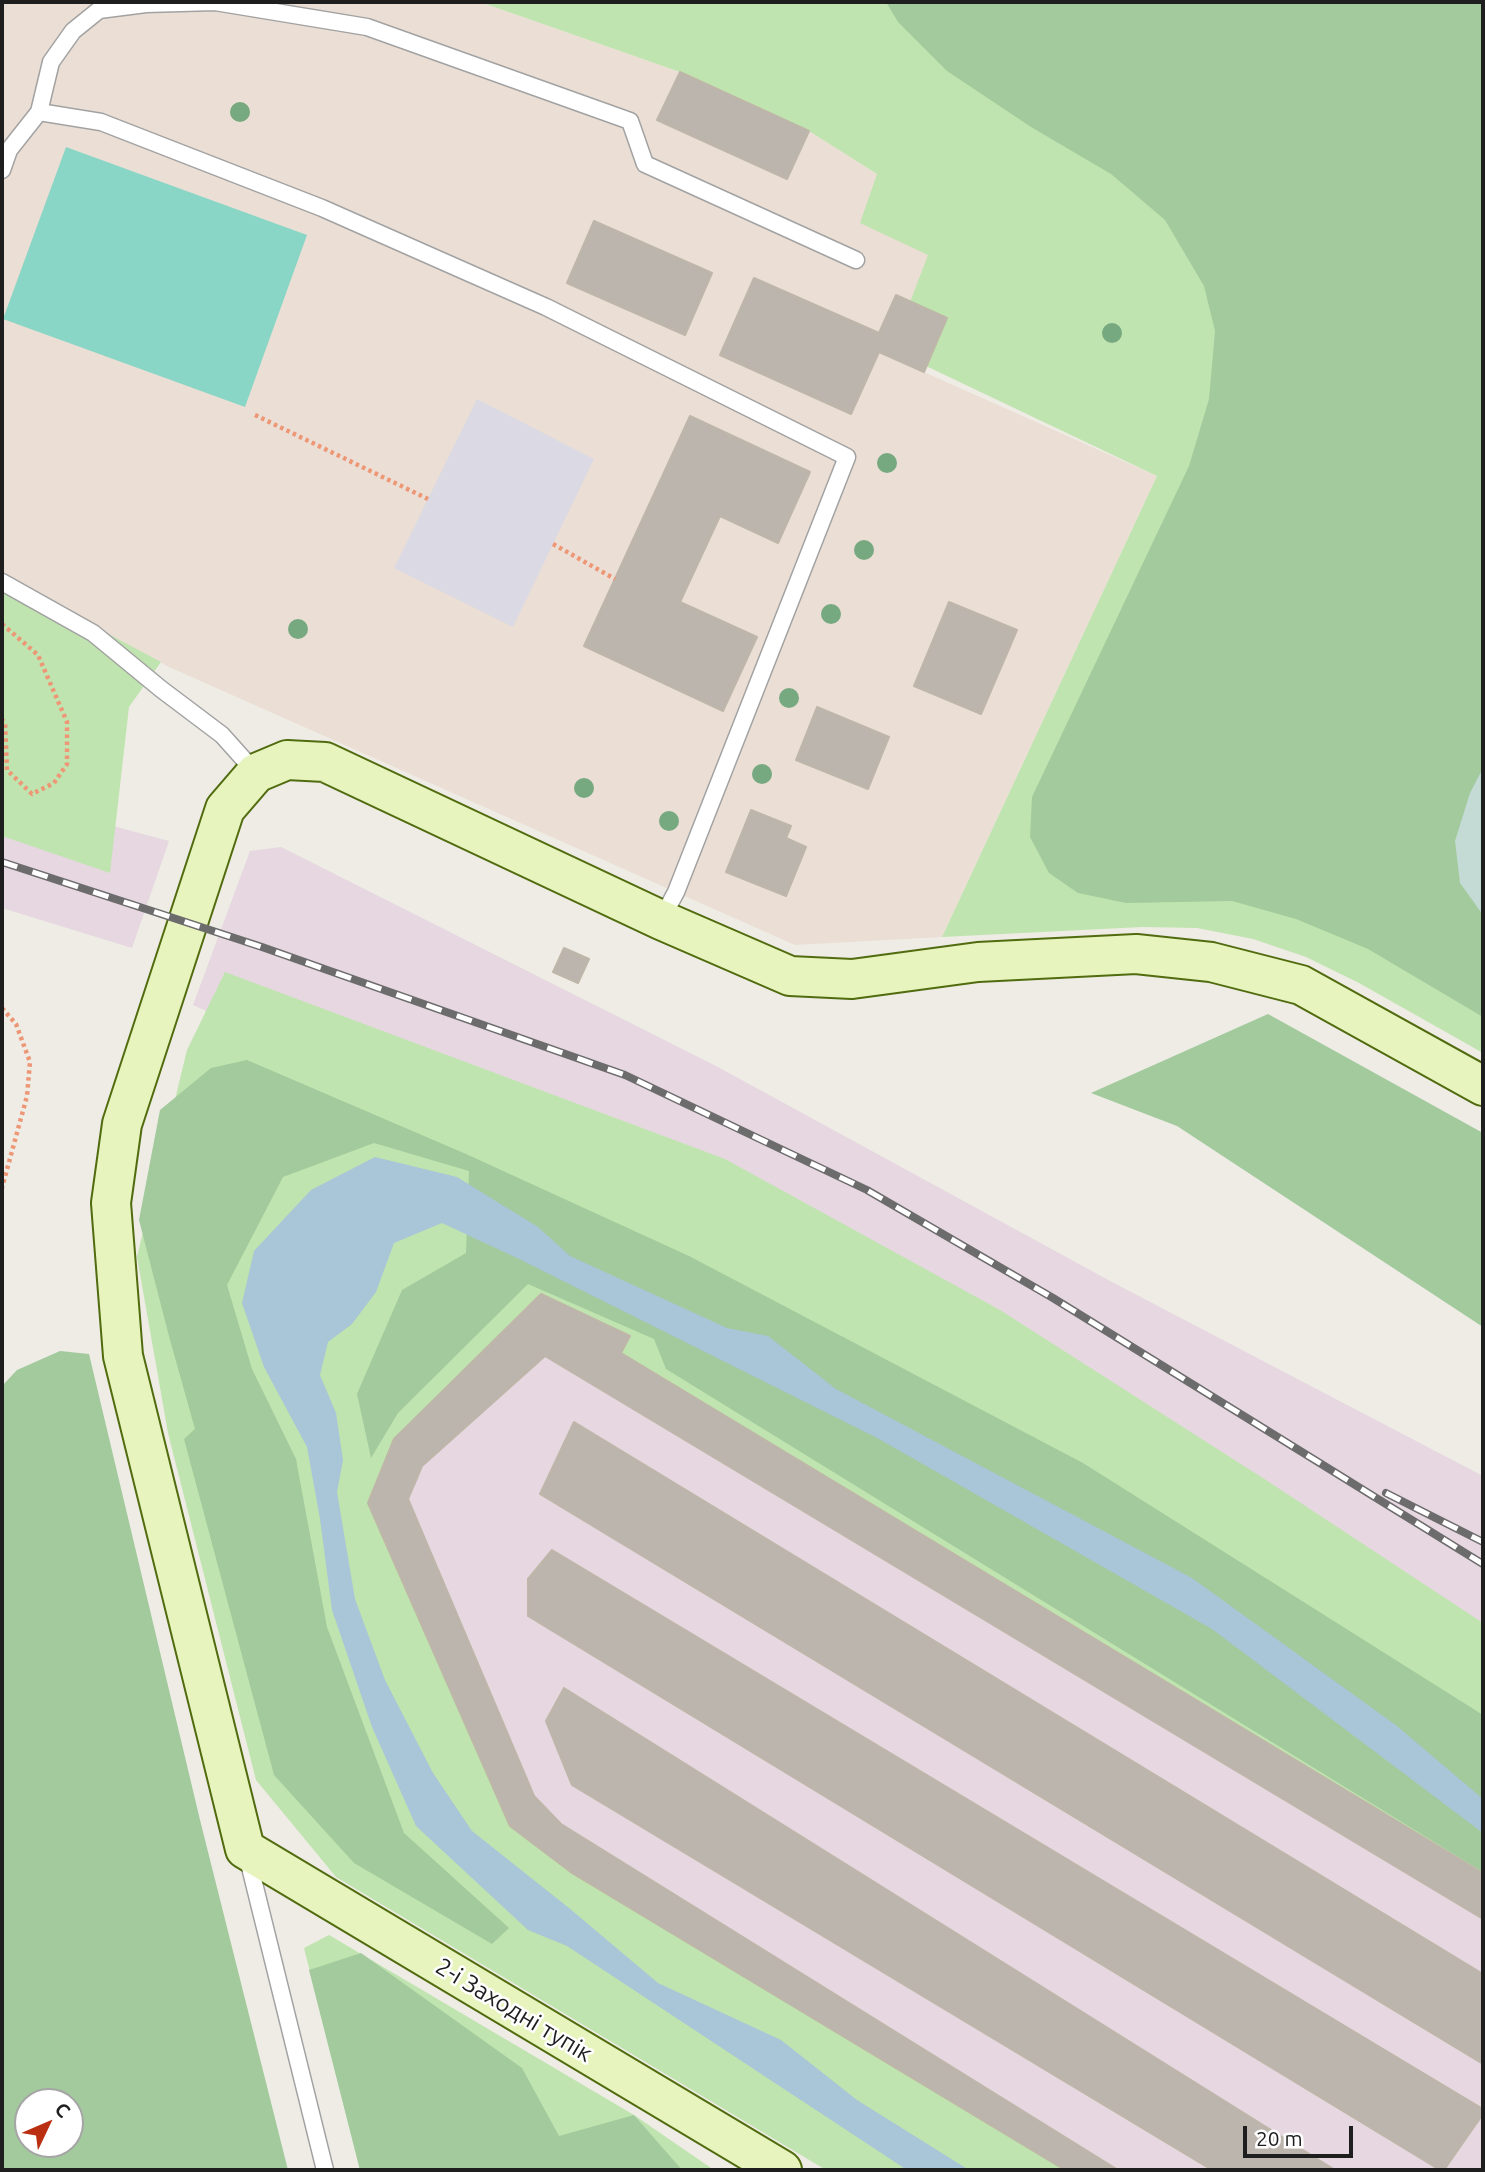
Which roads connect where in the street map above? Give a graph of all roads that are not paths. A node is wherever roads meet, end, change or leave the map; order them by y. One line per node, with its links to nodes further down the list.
1 (39, 112): 2 (lane); 3 (lane); 6 (lane)
2 (2, 170)
3 (856, 260)
4 (2, 582): 5 (lane)
5 (256, 773): 6 (main road); 8 (main road)
6 (661, 920): 7 (main road)
7 (1483, 1086)
8 (245, 1849): 9 (lane); 10 (main road, 2-і Заходні тупік)
9 (325, 2170)
10 (782, 2170)

